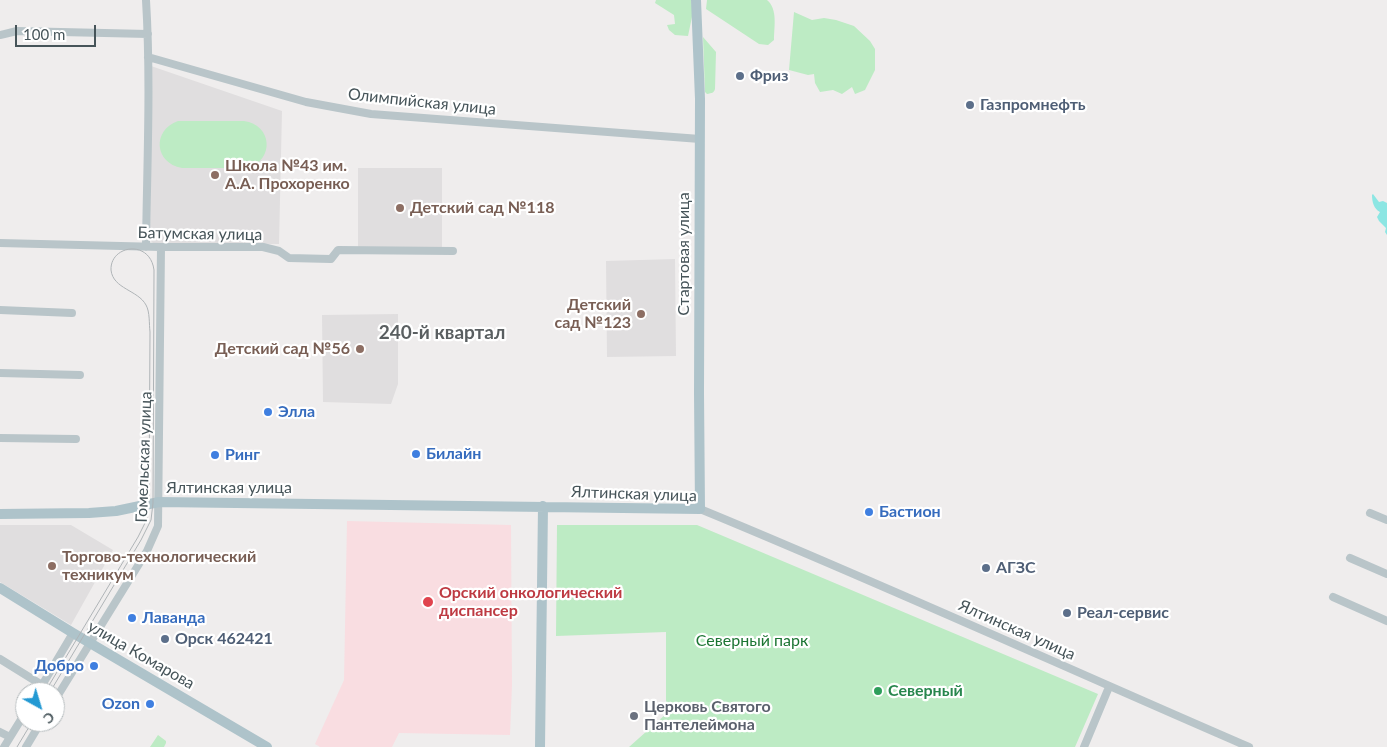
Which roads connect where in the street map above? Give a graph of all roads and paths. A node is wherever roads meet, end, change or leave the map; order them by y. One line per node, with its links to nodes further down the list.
1 (146, 0): 3 (street)
2 (696, 0): 6 (main road, Стартовая улица)
3 (148, 34): 4 (street); 5 (street)
4 (0, 35)
5 (148, 57): 6 (street, Олимпийская улица); 8 (street)
6 (700, 140): 19 (main road, Стартовая улица)
7 (0, 243): 8 (street, Батумская улица)
8 (146, 246): 9 (street, Батумская улица)
9 (161, 247): 10 (street, Батумская улица); 17 (street, Гомельская улица)
10 (453, 251)
11 (0, 310): 12 (street)
12 (72, 313)
13 (0, 373): 14 (street)
14 (80, 375)
15 (0, 438): 16 (street)
16 (76, 439)
17 (159, 502): 18 (main road, Ялтинская улица); 21 (main road, Ялтинская улица); 29 (street, Гомельская улица)
18 (543, 506): 19 (main road, Ялтинская улица); 42 (main road)
19 (700, 509): 34 (street, Ялтинская улица)
20 (1370, 513): 22 (street)
21 (0, 514)
22 (1387, 520)
23 (1350, 558): 24 (street)
24 (1387, 574)
25 (0, 588): 28 (main road, улица Комарова)
26 (1333, 597): 27 (street)
27 (1387, 621)
28 (73, 633): 29 (main road, улица Комарова); 32 (street)
29 (90, 642): 33 (street, Гомельская улица); 41 (main road, улица Комарова)
30 (0, 659): 31 (street)
31 (37, 682)
32 (44, 682)
33 (65, 683)
34 (1109, 687): 43 (street); 44 (street, Ялтинская улица)
35 (15, 730): 38 (street)
36 (0, 732): 38 (street)
37 (35, 732): 40 (street)
38 (10, 738): 39 (street)
39 (4, 747)
40 (26, 747)
41 (267, 747)
42 (540, 747)
43 (1084, 747)
44 (1249, 747)

